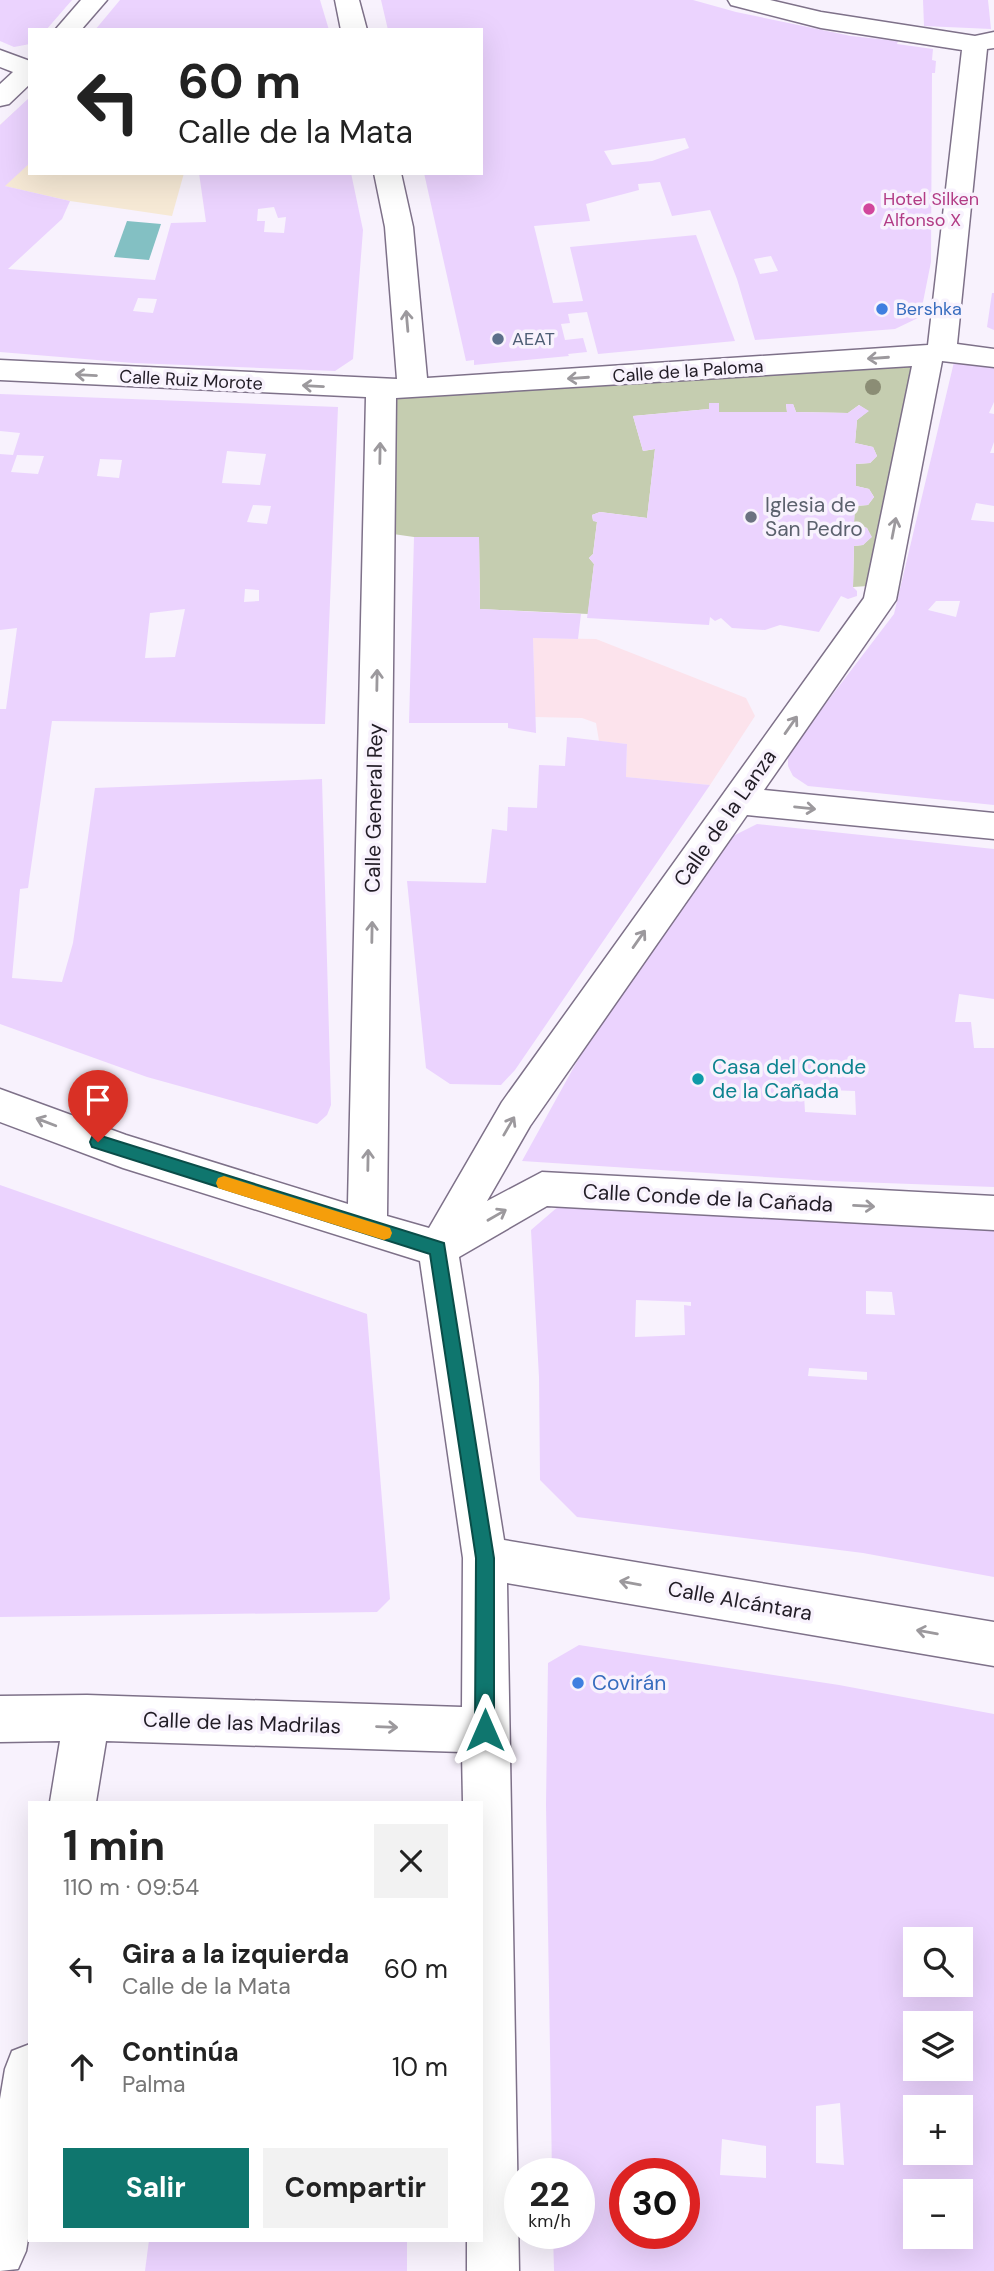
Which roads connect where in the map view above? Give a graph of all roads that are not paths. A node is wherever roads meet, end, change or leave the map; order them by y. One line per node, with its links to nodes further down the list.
1 (95, 0): 5 (street)
2 (347, 0): 6 (street)
3 (740, 0): 4 (street)
4 (768, 4): 7 (street)
5 (69, 28)
6 (354, 28)
7 (984, 42): 13 (street, Calle de la Lanza)
8 (0, 58): 9 (street)
9 (28, 69)
10 (28, 72): 11 (street)
11 (0, 98)
12 (387, 175): 16 (street, Calle General Rey, one-way to 12)
13 (935, 353): 14 (street, Calle de la Paloma); 16 (street, Calle de la Paloma, one-way to 16); 17 (street, Calle de la Lanza, one-way to 13)
14 (994, 358)
15 (0, 370): 16 (street, Calle Ruiz Morote, one-way to 15)
16 (397, 389): 21 (street, Calle General Rey, one-way to 16)
17 (737, 801): 18 (street, one-way to 18); 22 (street, Calle de la Lanza, one-way to 17)
18 (994, 826)
19 (0, 1105): 21 (street, one-way to 19)
20 (994, 1213): 22 (street, Calle Conde de la Cañada, one-way to 20)
21 (367, 1228): 22 (street)
22 (438, 1249): 23 (street)
23 (485, 1558): 24 (street, Calle Alcántara, one-way to 23); 27 (street)
24 (994, 1644)
25 (87, 1718): 26 (street, Calle de las Madrilas); 27 (street, Calle de las Madrilas, one-way to 27); 28 (street)
26 (0, 1719)
27 (485, 1730): 31 (street)
28 (73, 1801)
29 (28, 2081): 30 (street)
30 (0, 2251)
31 (493, 2271)

